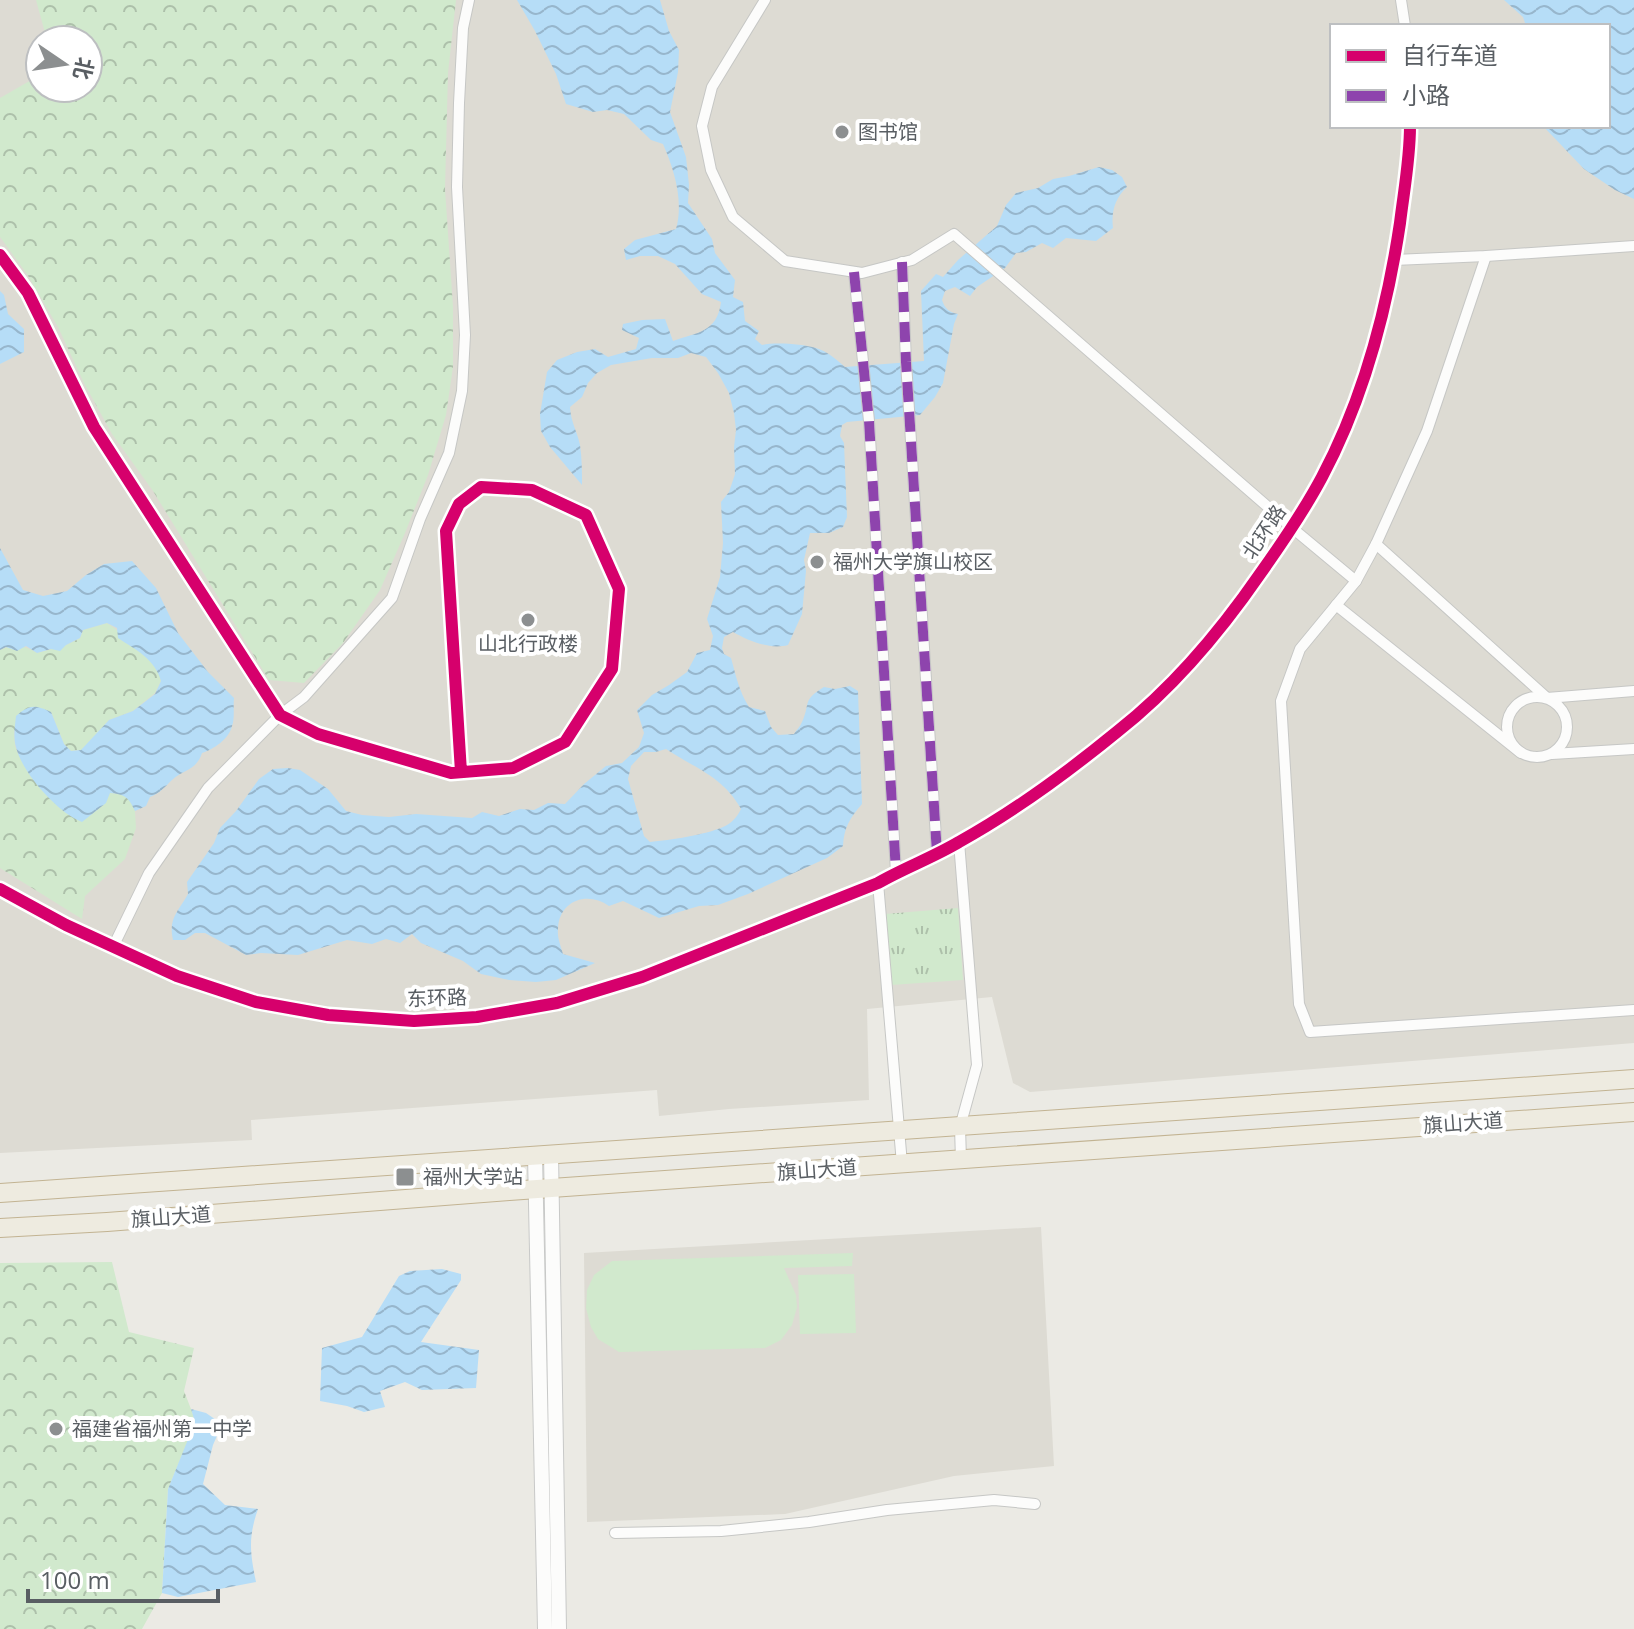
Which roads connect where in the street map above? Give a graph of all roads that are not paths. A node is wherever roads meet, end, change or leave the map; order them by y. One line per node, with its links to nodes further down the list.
1 (469, 0): 18 (street)
2 (765, 0): 11 (street)
3 (1401, 0): 4 (street)
4 (1405, 24)
5 (1410, 128): 9 (street, 北环路)
6 (1634, 246): 8 (street)
7 (0, 255): 18 (street)
8 (1486, 256): 9 (street); 13 (street)
9 (1394, 260): 12 (street, 北环路)
10 (902, 262): 11 (street); 12 (street); 24 (street)
11 (854, 272): 25 (street)
12 (1291, 527): 14 (street); 23 (street, 北环路)
13 (1376, 544): 14 (street); 17 (street)
14 (1356, 581): 15 (street)
15 (1336, 605): 20 (street); 29 (street)
16 (1634, 691): 17 (street)
17 (1547, 698): 20 (street); 21 (street)
18 (280, 715): 22 (street); 28 (street)
19 (1634, 749): 21 (street)
20 (1521, 753): 21 (street)
21 (1550, 754)
22 (461, 772): 22 (street)
23 (959, 842): 24 (street, 北环路); 32 (street)
24 (937, 854): 25 (street, 东环路)
25 (896, 872): 26 (street, 东环路)
26 (878, 883): 28 (street, 东环路); 33 (street)
27 (0, 889): 28 (street, 东环路)
28 (113, 947)
29 (1634, 1010)
30 (1634, 1079): 32 (highway, 旗山大道)
31 (1634, 1112): 35 (highway, 旗山大道)
32 (960, 1127): 33 (highway, 旗山大道); 35 (street)
33 (900, 1131): 34 (highway, 旗山大道); 36 (street)
34 (543, 1155): 37 (street); 38 (highway, 旗山大道)
35 (961, 1160): 36 (highway, 旗山大道)
36 (902, 1164): 37 (highway, 旗山大道)
37 (544, 1189): 39 (highway, 旗山大道); 42 (street); 43 (street)
38 (0, 1193)
39 (0, 1228)
40 (1035, 1504): 41 (street)
41 (615, 1533)
42 (545, 1629)
43 (559, 1629)

